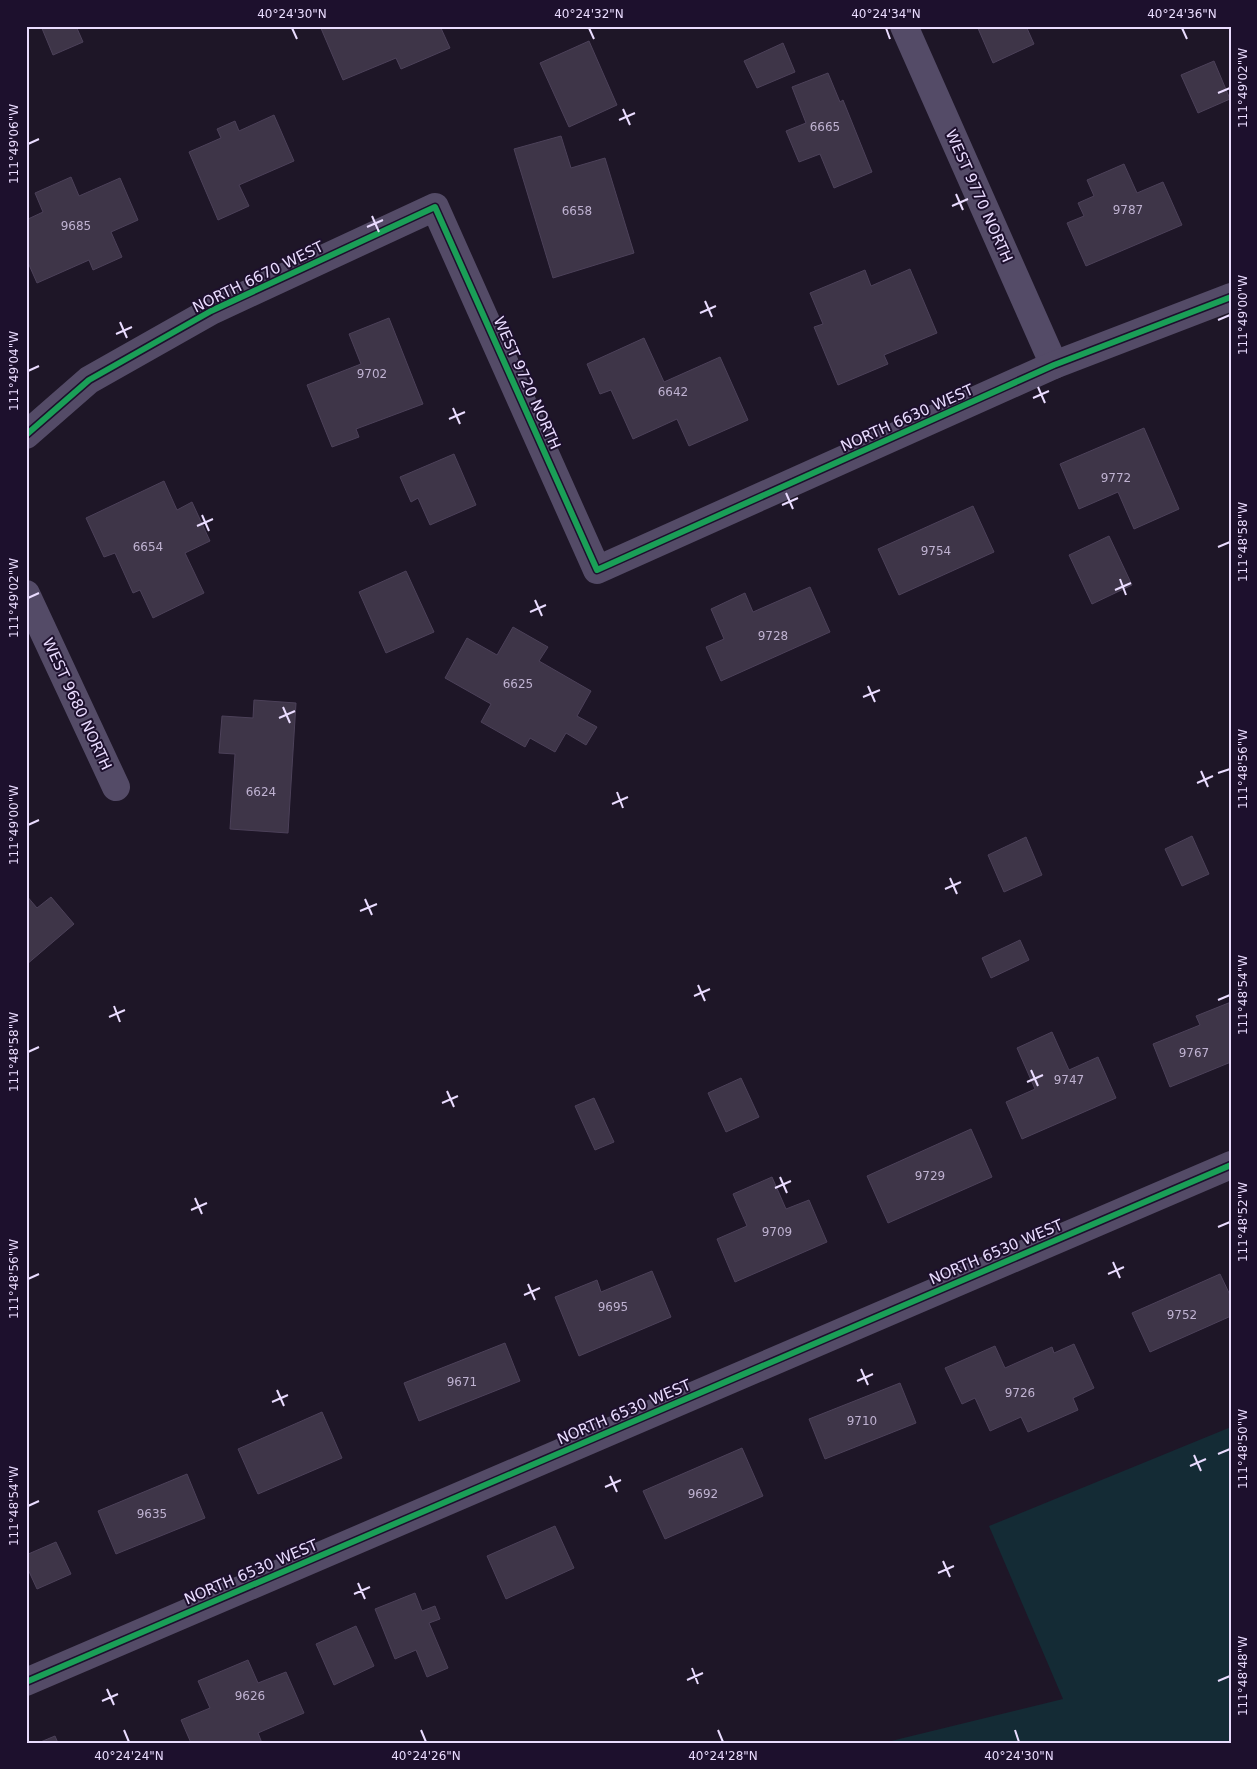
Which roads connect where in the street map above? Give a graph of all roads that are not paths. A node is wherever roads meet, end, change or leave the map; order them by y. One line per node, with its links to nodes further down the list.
1 (904, 26): 4 (street, WEST 9770 NORTH)
2 (435, 207): 5 (street, NORTH 6670 WEST); 6 (street, WEST 9720 NORTH)
3 (1231, 297): 4 (street, NORTH 6630 WEST)
4 (1054, 365): 6 (street, NORTH 6630 WEST)
5 (26, 435)
6 (597, 570)
7 (26, 594): 8 (street, WEST 9680 NORTH)
8 (116, 787)
9 (1231, 1165): 10 (street, NORTH 6530 WEST)
10 (26, 1682)

